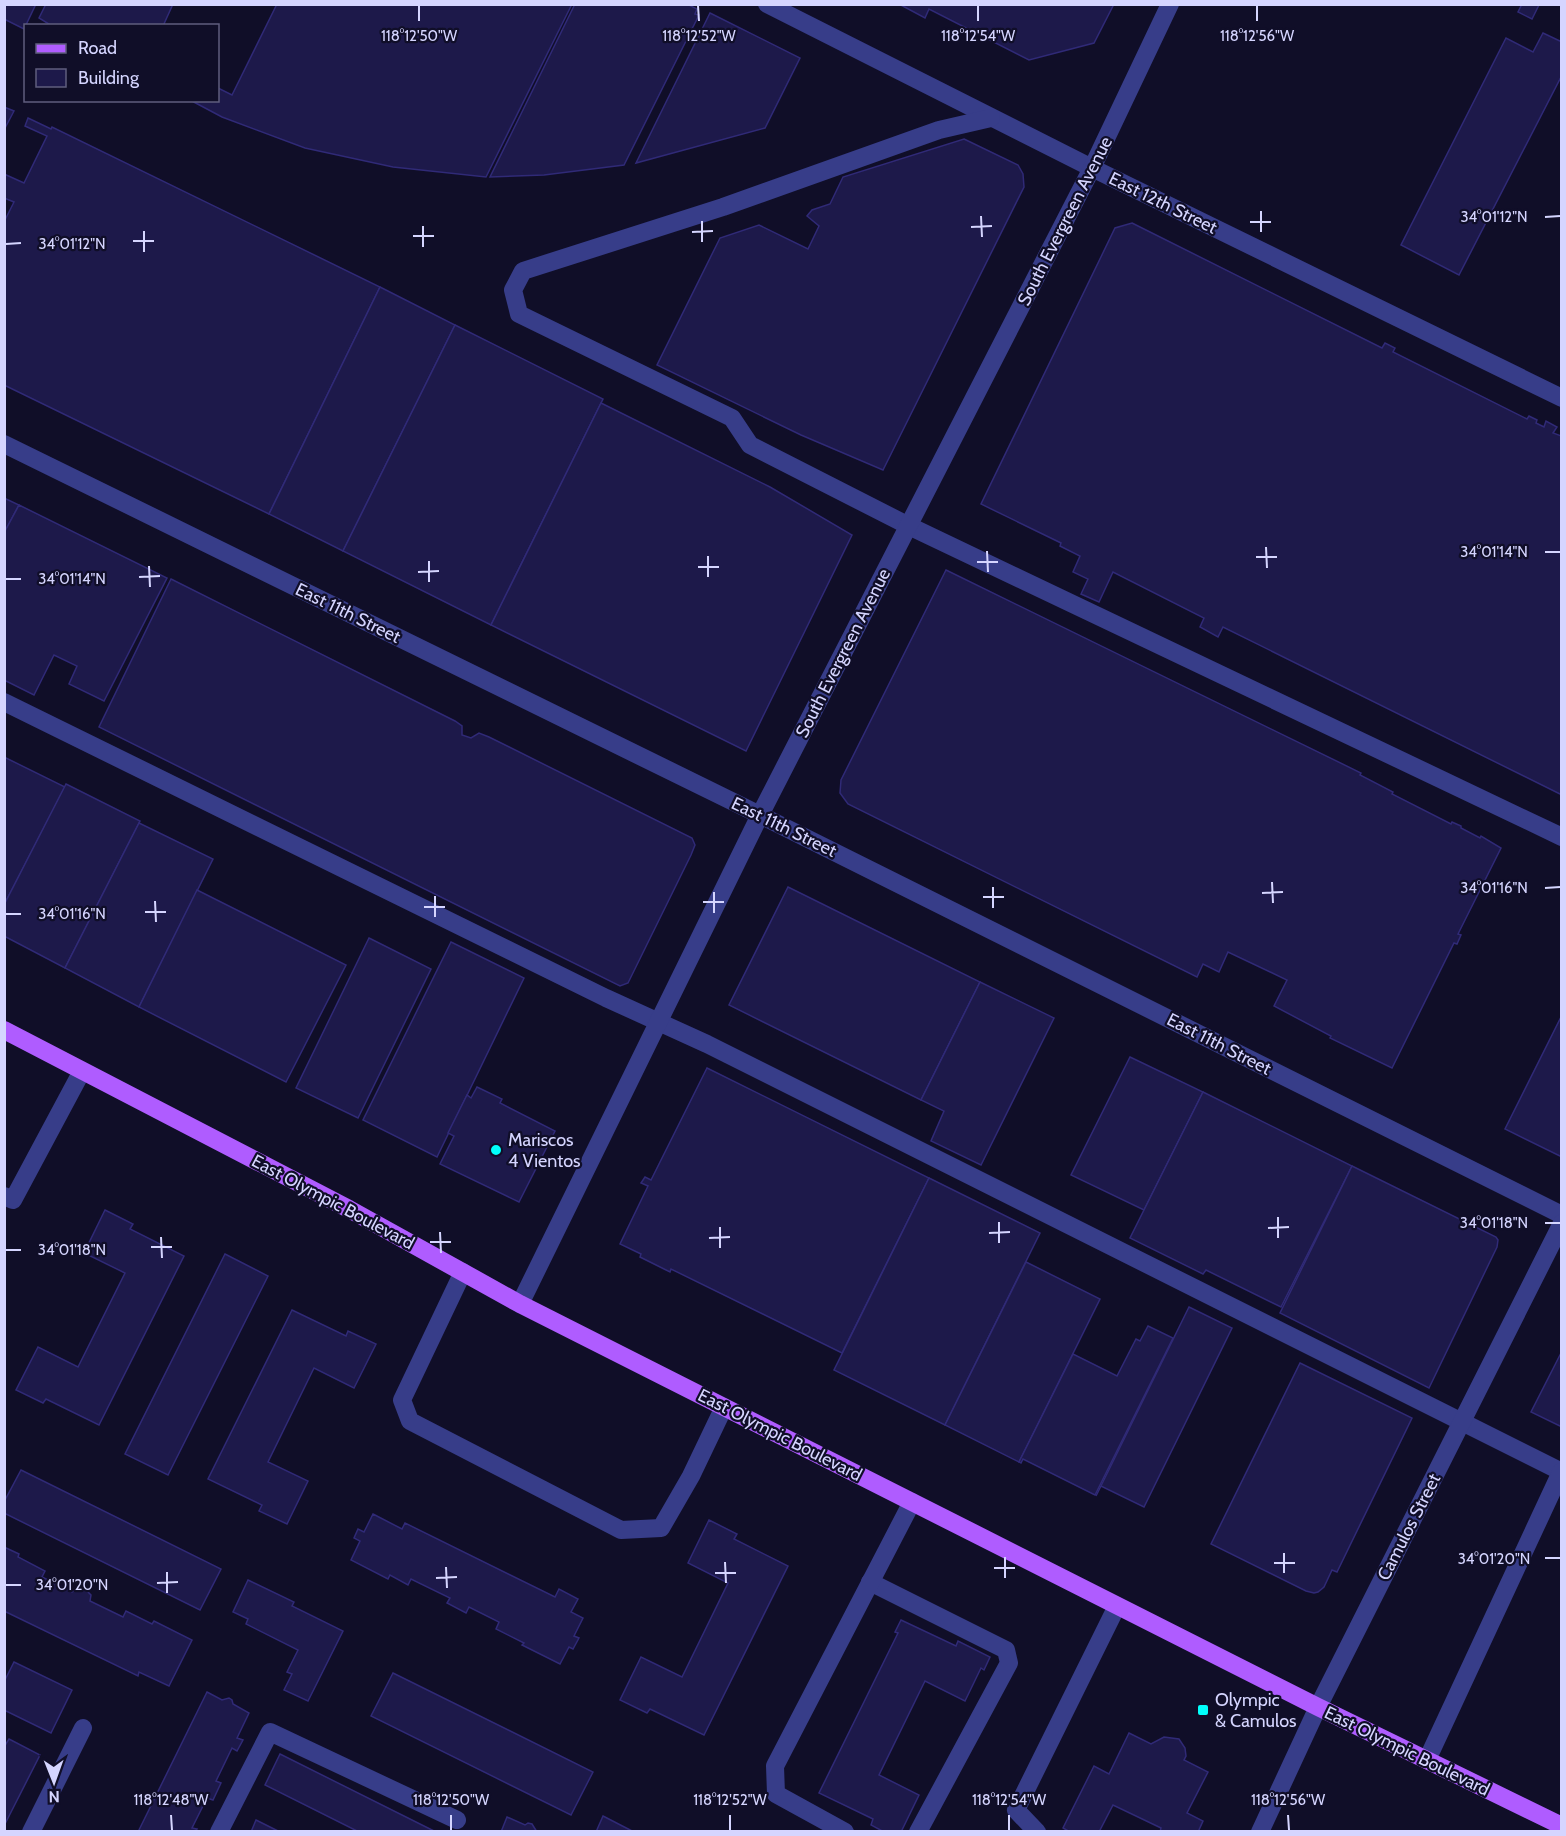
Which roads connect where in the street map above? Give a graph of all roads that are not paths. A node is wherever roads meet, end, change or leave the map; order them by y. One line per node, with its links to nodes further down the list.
1 (767, 4): 3 (street, East 12th Street)
2 (1170, 4): 4 (street, South Evergreen Avenue)
3 (991, 118): 4 (street, East 12th Street); 7 (street)
4 (1092, 168): 5 (street, East 12th Street); 7 (street, South Evergreen Avenue)
5 (1562, 398)
6 (4, 444): 9 (street, East 11th Street)
7 (909, 526): 9 (street, South Evergreen Avenue); 10 (street)
8 (4, 702): 11 (street)
9 (760, 815): 11 (street, South Evergreen Avenue); 15 (street, East 11th Street)
10 (1562, 837)
11 (658, 1022): 18 (street, South Evergreen Avenue); 20 (street)
12 (4, 1030): 13 (main road, East Olympic Boulevard)
13 (82, 1071): 14 (street); 17 (main road, East Olympic Boulevard)
14 (4, 1196)
15 (1562, 1215)
16 (1562, 1223): 20 (street, Camulos Street)
17 (463, 1272): 18 (main road, East Olympic Boulevard); 19 (street)
18 (520, 1304): 19 (main road, East Olympic Boulevard)
19 (724, 1407): 22 (main road, East Olympic Boulevard)
20 (1461, 1422): 21 (street); 25 (street, Camulos Street)
21 (1561, 1472): 27 (street)
22 (912, 1502): 23 (street); 24 (main road, East Olympic Boulevard)
23 (870, 1582): 32 (street); 33 (street)
24 (1117, 1606): 25 (main road, East Olympic Boulevard); 34 (street)
25 (1318, 1707): 27 (main road, East Olympic Boulevard); 35 (street, Camulos Street)
26 (83, 1728): 30 (street)
27 (1426, 1760): 29 (main road, East Olympic Boulevard)
28 (457, 1820): 31 (street)
29 (1562, 1827)
30 (31, 1832)
31 (219, 1832)
32 (845, 1832)
33 (918, 1832)
34 (1036, 1832)
35 (1260, 1832)

